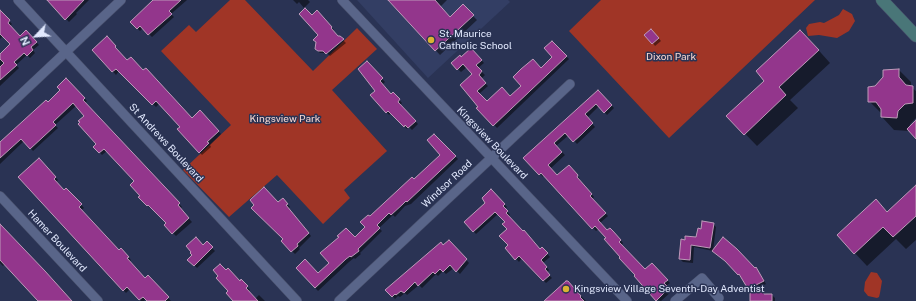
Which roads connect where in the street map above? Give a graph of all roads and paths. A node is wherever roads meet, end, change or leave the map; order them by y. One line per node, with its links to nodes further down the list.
1 (18, 0): 6 (street, St Andrews Boulevard)
2 (121, 0): 6 (street)
3 (342, 0): 9 (street, Kingsview Boulevard)
4 (882, 0): 5 (main road)
5 (916, 36)
6 (66, 52): 8 (street); 13 (street, St Andrews Boulevard)
7 (570, 84): 9 (street, Windsor Road)
8 (0, 114)
9 (490, 158): 14 (street, Windsor Road); 15 (street, Kingsview Boulevard)
10 (0, 196): 12 (street, Hamer Boulevard)
11 (719, 298): 16 (street)
12 (98, 301)
13 (297, 301)
14 (339, 301)
15 (627, 301)
16 (675, 301)

